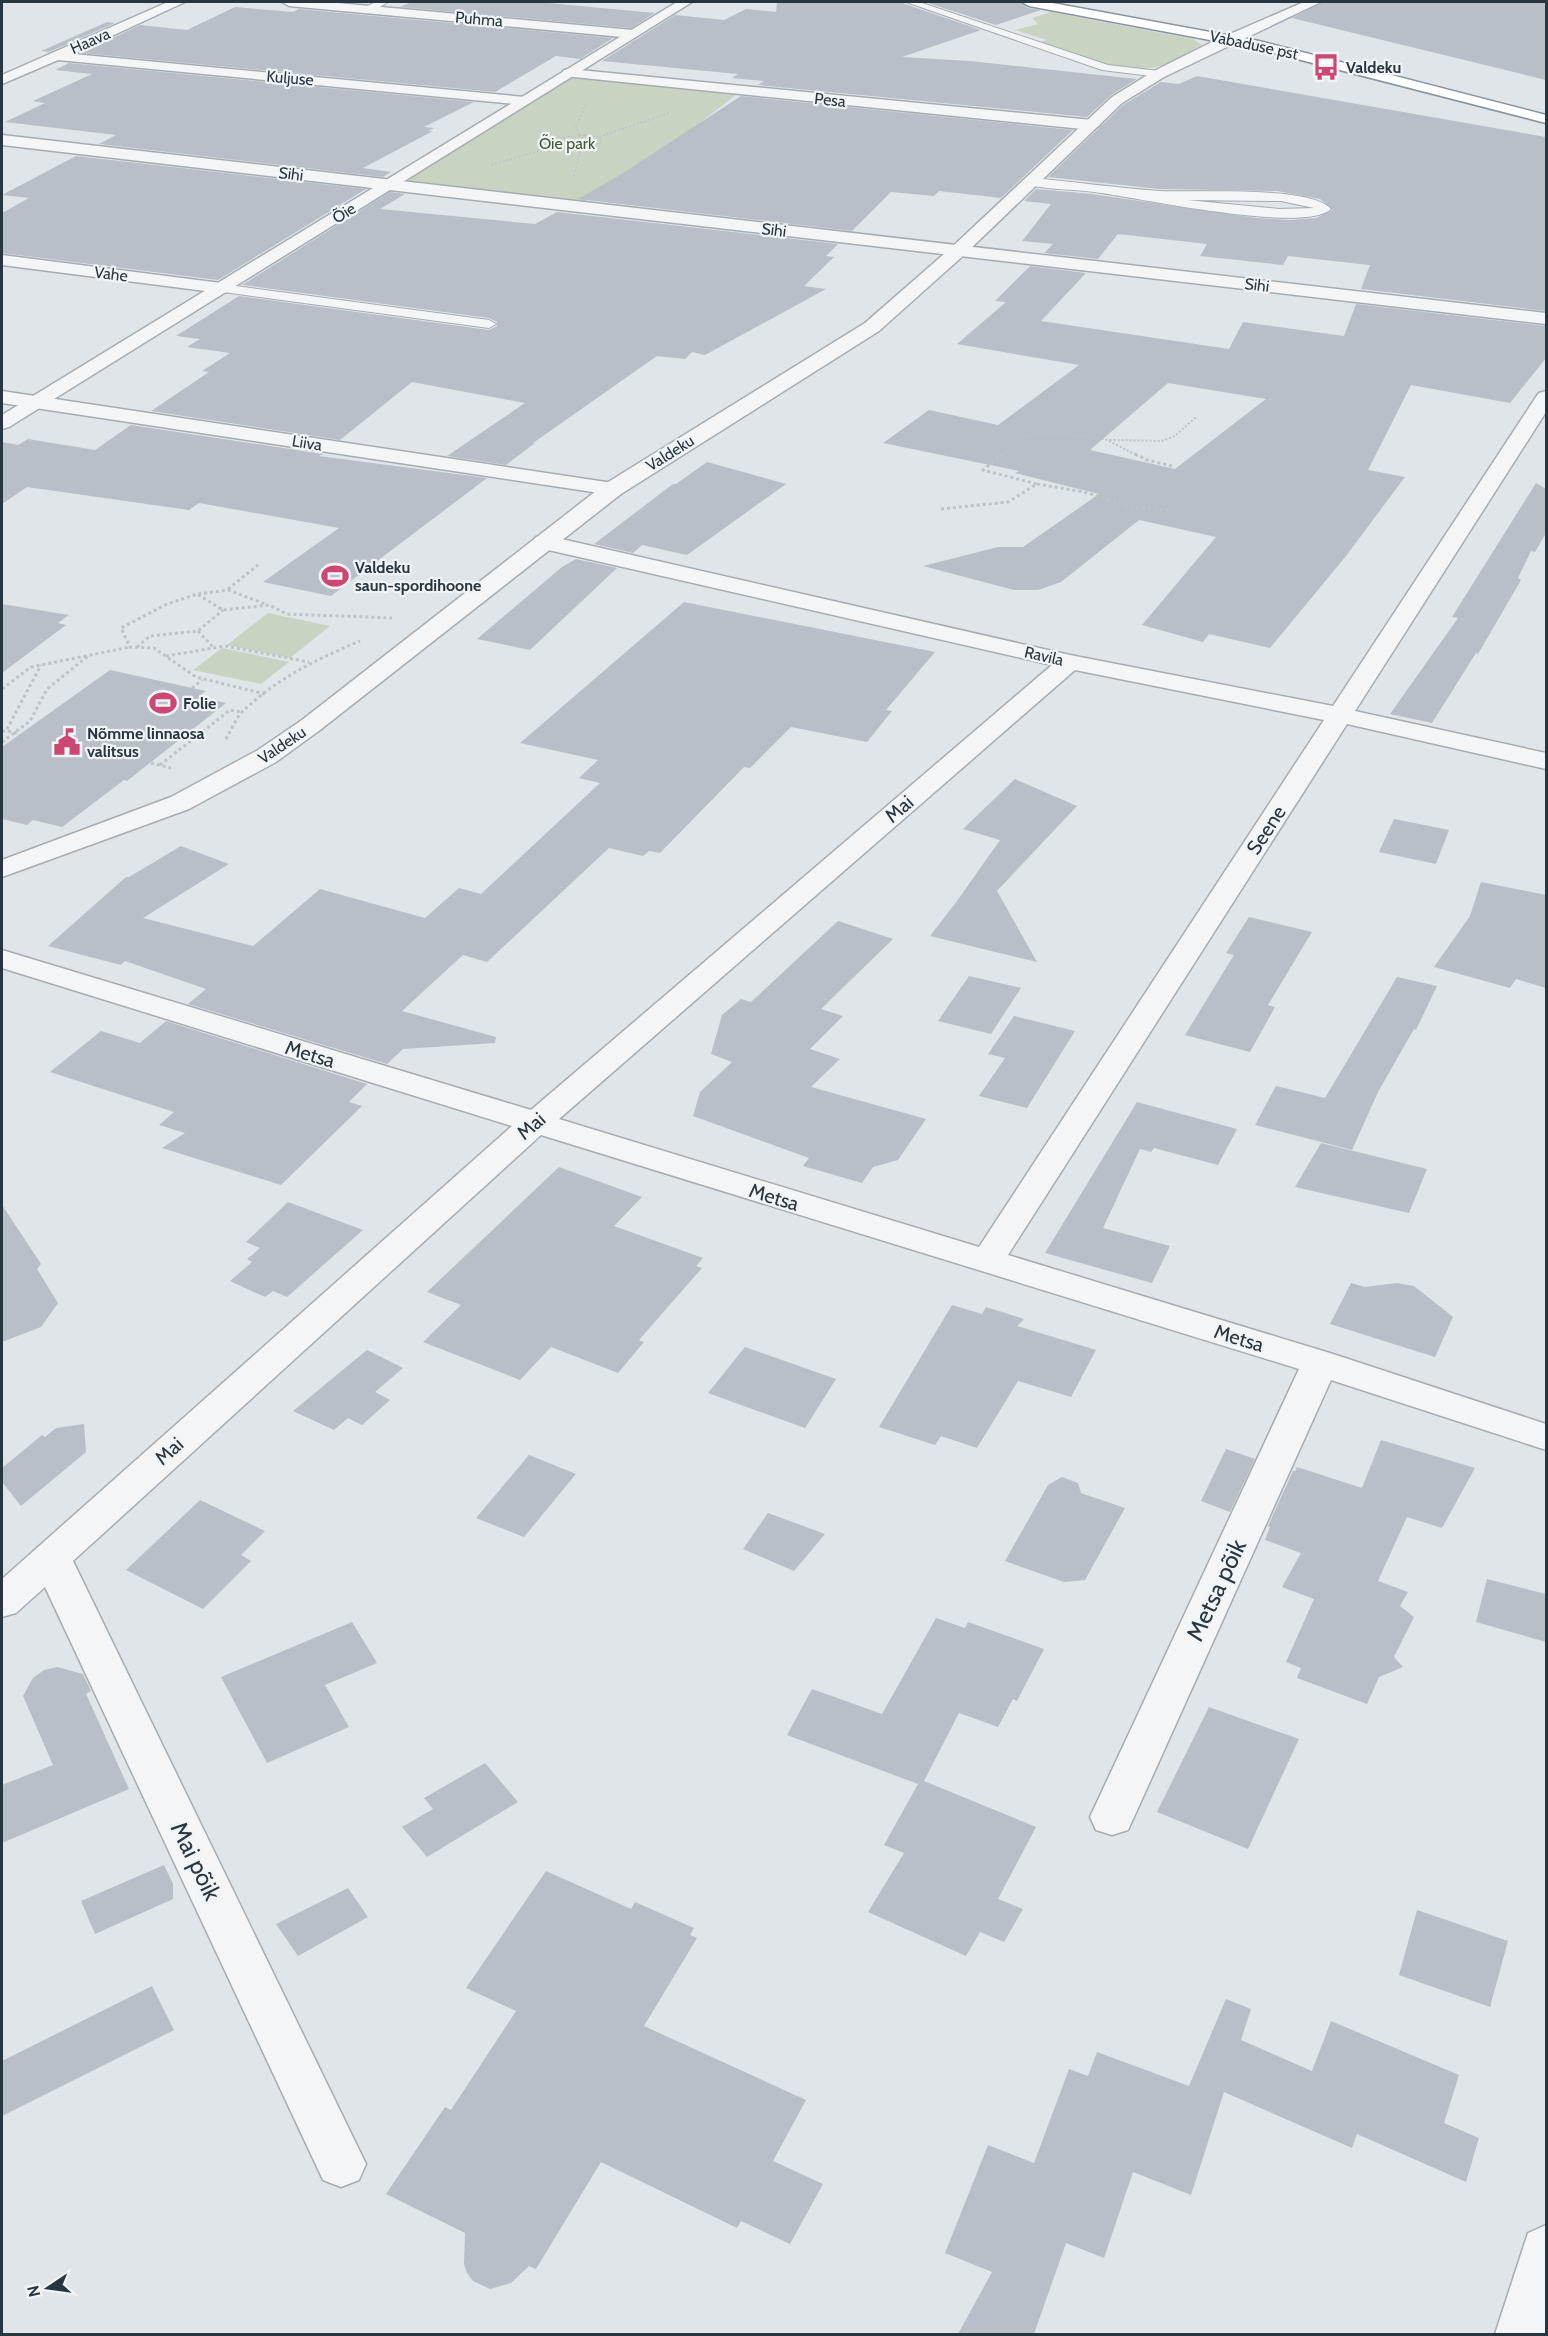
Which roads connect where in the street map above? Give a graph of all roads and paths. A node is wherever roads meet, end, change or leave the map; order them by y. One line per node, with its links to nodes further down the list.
1 (178, 2): 15 (street, Haava)
2 (289, 2): 9 (street, Puhma)
3 (382, 2): 9 (lane)
4 (685, 2): 13 (street, Õie)
5 (911, 2): 11 (lane)
6 (1029, 2): 14 (highway, Vabaduse pst)
7 (1074, 2): 12 (highway, Vabaduse pst)
8 (1314, 2): 12 (street, Valdeku)
9 (369, 9): 13 (street, Puhma)
10 (1013, 22): 11 (lane)
11 (992, 29): 17 (lane)
12 (1246, 33): 14 (street, Valdeku); 20 (highway, Vabaduse pst)
13 (633, 34): 16 (street, Õie)
14 (1230, 39): 17 (street, Valdeku); 21 (highway, Vabaduse pst)
15 (55, 56): 18 (street, Haava); 19 (street, Kuljuse)
16 (569, 73): 19 (street, Õie); 22 (street, Pesa)
17 (1159, 74): 22 (street, Valdeku)
18 (2, 80)
19 (525, 101): 26 (street, Õie)
20 (1546, 109)
21 (1546, 119)
22 (1092, 125): 25 (street, Valdeku)
23 (2, 140): 26 (street, Sihi)
24 (557, 143): 24 (path)
25 (1032, 182): 27 (lane); 28 (street, Valdeku)
26 (388, 185): 28 (street, Sihi); 30 (street, Õie)
27 (1118, 192): 27 (lane)
28 (958, 251): 31 (street, Sihi); 41 (street, Valdeku)
29 (2, 260): 30 (street, Vahe)
30 (221, 288): 32 (lane); 35 (street, Õie)
31 (1546, 319)
32 (489, 324)
33 (2, 397): 35 (street, Liiva)
34 (1546, 397): 65 (street, Seene)
35 (36, 402): 37 (street, Õie); 41 (street, Liiva)
36 (1196, 417): 38 (path)
37 (2, 423)
38 (1108, 440): 39 (path); 40 (path)
39 (1172, 466)
40 (1037, 484): 42 (path); 43 (path)
41 (613, 489): 44 (street, Valdeku)
42 (941, 509)
43 (1172, 510)
44 (544, 542): 58 (street, Ravila); 73 (street, Valdeku)
45 (258, 566): 46 (path)
46 (228, 590): 47 (path); 48 (path)
47 (197, 594): 49 (path); 52 (path)
48 (269, 605): 49 (path); 50 (path)
49 (223, 610): 51 (path)
50 (401, 619)
51 (198, 631): 53 (path); 54 (path)
52 (130, 647): 53 (path); 55 (path)
53 (137, 647): 56 (path)
54 (214, 648): 56 (path); 57 (path)
55 (89, 655): 59 (path); 67 (path)
56 (165, 656): 60 (path)
57 (310, 662)
58 (1070, 662): 65 (street, Ravila); 75 (street, Mai)
59 (41, 665): 62 (path); 66 (path)
60 (203, 679): 61 (path); 63 (path)
61 (192, 688)
62 (2, 689)
63 (264, 694)
64 (242, 712): 71 (path)
65 (1340, 716): 69 (street, Ravila); 76 (street, Seene)
66 (5, 731): 67 (path, bridge)
67 (20, 732): 68 (path)
68 (2, 742)
69 (1546, 761)
70 (151, 763): 71 (path)
71 (160, 765): 72 (path)
72 (176, 769)
73 (2, 869)
74 (2, 959): 75 (street, Metsa)
75 (534, 1124): 76 (street, Metsa); 79 (street, Mai)
76 (986, 1262): 77 (street, Metsa)
77 (1320, 1363): 78 (street, Metsa); 81 (street, Metsa põik)
78 (1546, 1437)
79 (51, 1557): 80 (street, Mai); 82 (street, Mai põik)
80 (2, 1602)
81 (1112, 1817)
82 (341, 2164)
83 (1546, 2250): 84 (street)
84 (1521, 2334)

